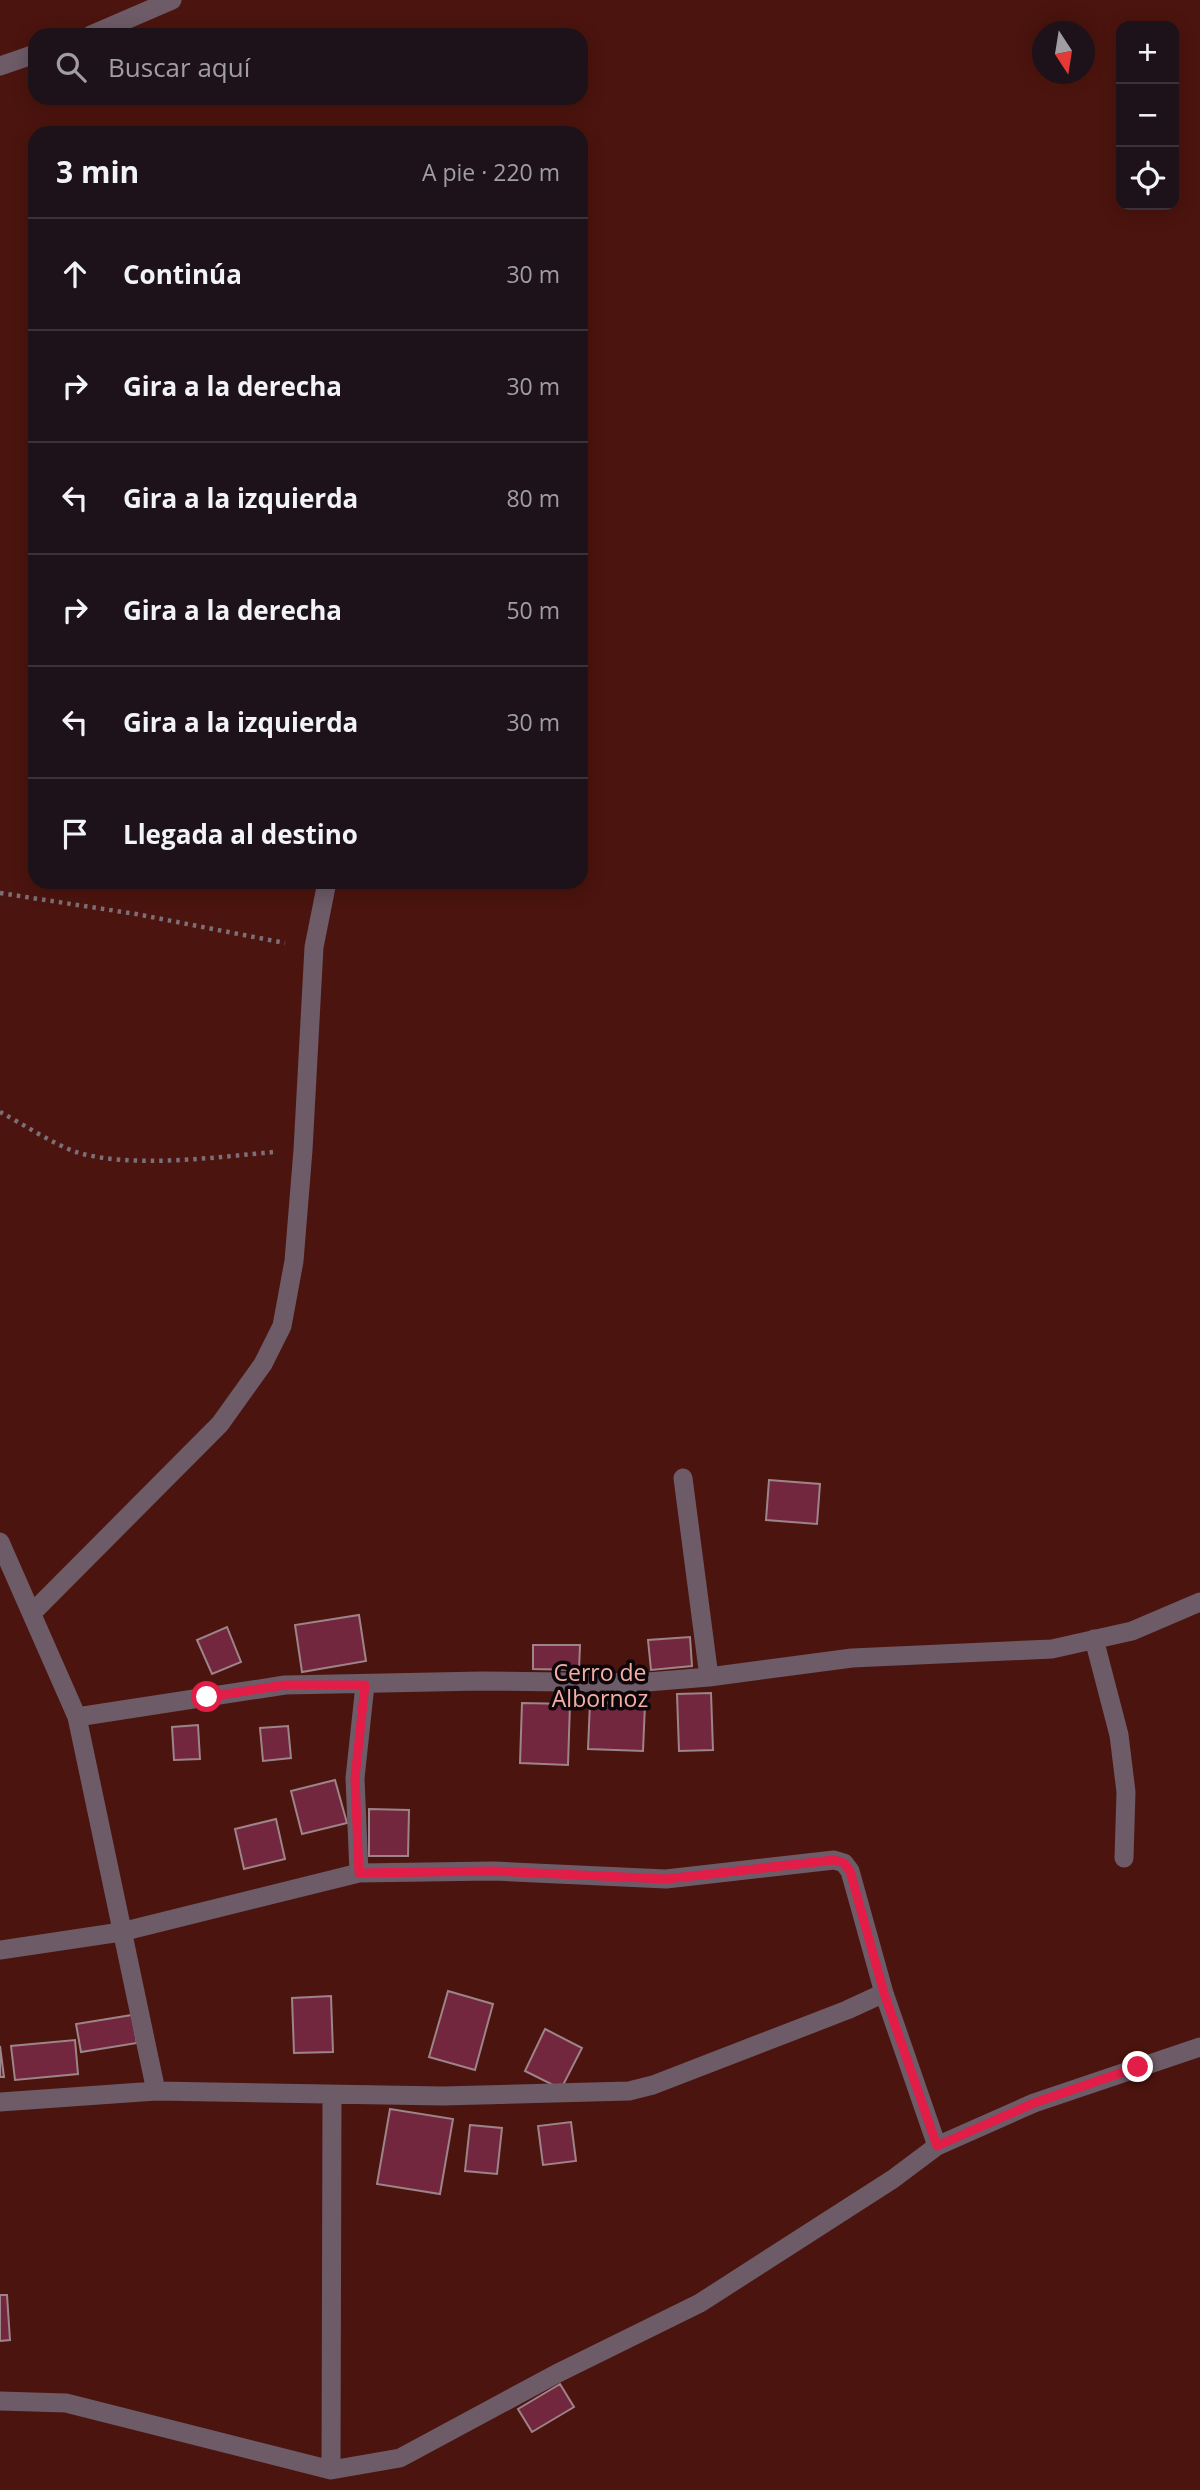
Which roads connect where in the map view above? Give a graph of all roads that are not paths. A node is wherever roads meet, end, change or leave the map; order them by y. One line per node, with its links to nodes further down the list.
1 (172, 0): 2 (street)
2 (107, 28)
3 (28, 56): 4 (street)
4 (0, 66)
5 (326, 889): 9 (street)
6 (684, 1478): 11 (street)
7 (0, 1542): 9 (street)
8 (1200, 1602): 10 (street)
9 (32, 1612): 13 (street)
10 (1094, 1639): 11 (street); 14 (street)
11 (709, 1677): 12 (street)
12 (365, 1685): 13 (street); 15 (street)
13 (77, 1717): 16 (street)
14 (1124, 1858)
15 (359, 1873): 16 (street); 18 (street)
16 (121, 1932): 17 (street); 20 (street)
17 (0, 1950)
18 (884, 1993): 21 (street); 23 (street)
19 (1200, 2047): 23 (street)
20 (156, 2091): 21 (street); 22 (street)
21 (332, 2096): 25 (street)
22 (0, 2102)
23 (937, 2146): 25 (street)
24 (0, 2401): 25 (street)
25 (331, 2470)

